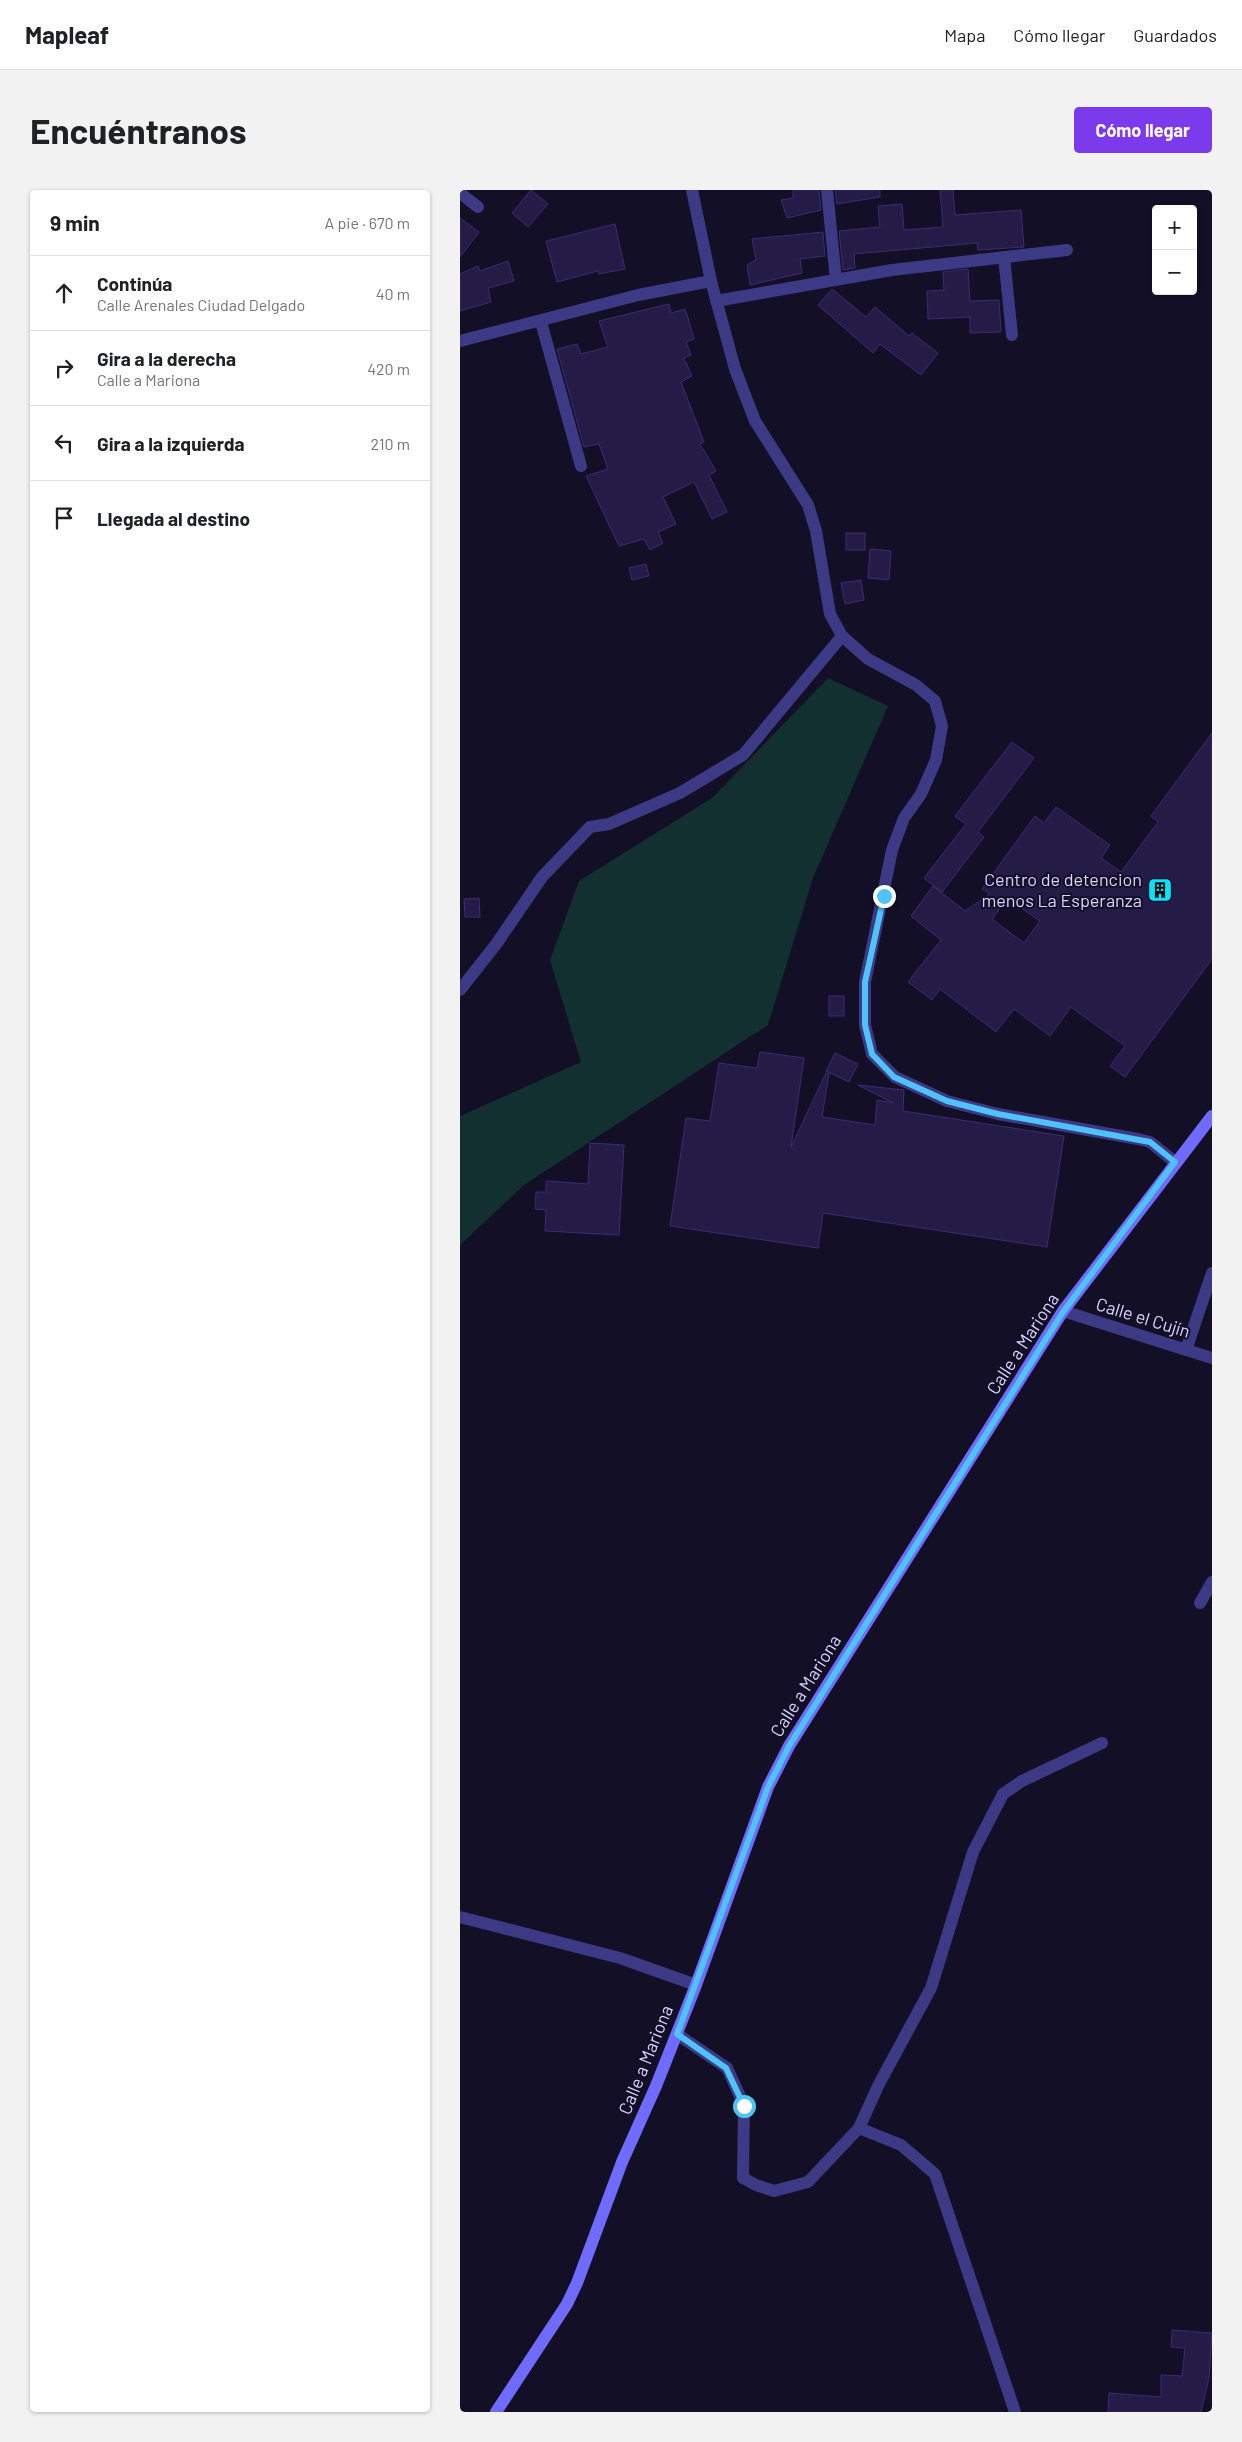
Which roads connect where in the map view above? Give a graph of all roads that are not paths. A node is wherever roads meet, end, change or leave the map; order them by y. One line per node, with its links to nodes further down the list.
1 (692, 190): 8 (street)
2 (827, 190): 7 (street)
3 (460, 194): 4 (street)
4 (478, 207)
5 (1068, 250): 6 (street)
6 (1004, 258): 7 (street); 11 (street)
7 (836, 280): 9 (street)
8 (711, 281): 9 (street); 10 (street)
9 (716, 301): 14 (street)
10 (541, 322): 12 (street); 13 (street)
11 (1012, 334)
12 (460, 341)
13 (581, 466)
14 (842, 636): 15 (street); 17 (street)
15 (460, 990)
16 (1212, 1116): 17 (main road, Calle a Mariona)
17 (1175, 1162): 19 (main road, Calle a Mariona)
18 (1212, 1273): 20 (street)
19 (1063, 1312): 20 (street, Calle el Cujín); 26 (main road, Calle a Mariona)
20 (1186, 1350): 21 (street, Calle el Cujín)
21 (1212, 1358)
22 (1212, 1582): 23 (street)
23 (1200, 1603)
24 (1102, 1743): 28 (street)
25 (460, 1917): 26 (street)
26 (696, 1985): 27 (main road, Calle a Mariona)
27 (677, 2034): 28 (street); 29 (main road, Calle a Mariona)
28 (858, 2128): 30 (street)
29 (496, 2412)
30 (1014, 2412)

